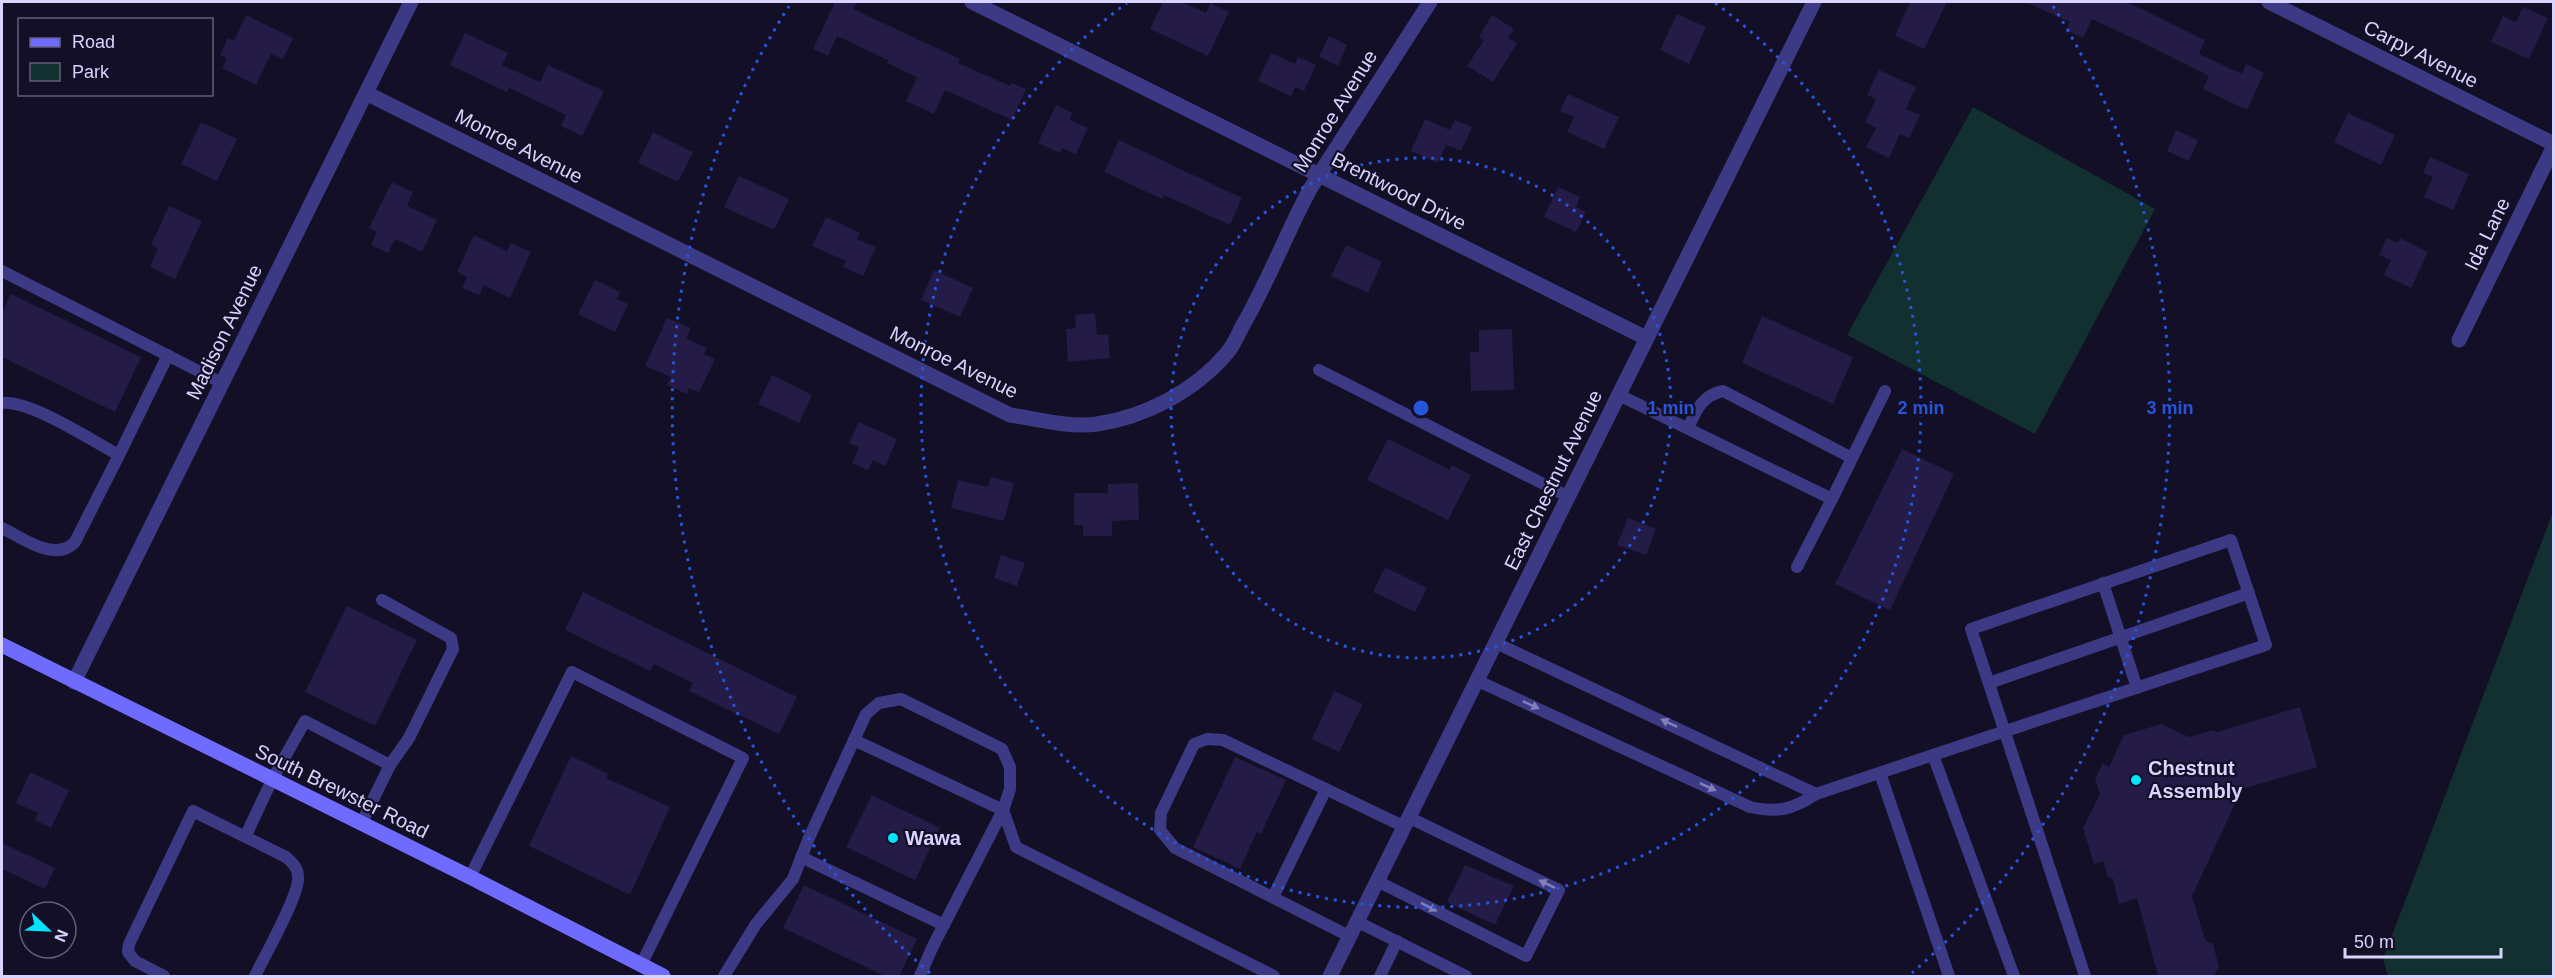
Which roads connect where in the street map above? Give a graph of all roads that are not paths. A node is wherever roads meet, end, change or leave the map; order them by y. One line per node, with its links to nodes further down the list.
1 (411, 2): 6 (street, Madison Avenue)
2 (972, 2): 8 (street, Brentwood Drive)
3 (1430, 2): 8 (street, Monroe Avenue)
4 (1814, 2): 10 (street, East Chestnut Avenue)
5 (2269, 2): 7 (street, Carpy Avenue)
6 (366, 93): 8 (street, Monroe Avenue); 14 (street, Madison Avenue)
7 (2553, 145): 11 (street, Ida Lane)
8 (1320, 174): 10 (street, Brentwood Drive)
9 (2, 271): 12 (lane)
10 (1646, 338): 16 (street, East Chestnut Avenue)
11 (2458, 340)
12 (168, 355): 14 (lane); 19 (lane)
13 (1319, 370): 21 (lane)
14 (222, 383): 32 (street, Madison Avenue)
15 (1885, 391): 20 (lane)
16 (1618, 395): 18 (lane); 21 (street, East Chestnut Avenue)
17 (2, 403): 19 (lane)
18 (1688, 428): 20 (lane); 22 (lane)
19 (119, 455): 23 (lane)
20 (1852, 458): 22 (lane)
21 (1569, 496): 29 (street, East Chestnut Avenue)
22 (1832, 499): 24 (lane)
23 (2, 528)
24 (1797, 567)
25 (2103, 583): 26 (lane); 28 (lane); 33 (lane)
26 (2249, 593): 28 (lane); 34 (lane)
27 (382, 600): 38 (lane)
28 (2121, 637): 33 (lane); 34 (lane)
29 (1496, 643): 31 (street, East Chestnut Avenue); 42 (lane, one-way to 29)
30 (2, 645): 32 (main road, South Brewster Road)
31 (1478, 681): 42 (lane, one-way to 42); 44 (street, East Chestnut Avenue)
32 (74, 682): 40 (main road, South Brewster Road)
33 (1989, 683): 35 (lane)
34 (2137, 688): 35 (lane)
35 (2005, 731): 37 (lane); 67 (lane)
36 (854, 740): 43 (lane); 43 (lane); 47 (lane)
37 (1933, 755): 39 (lane); 66 (lane)
38 (390, 765): 40 (lane); 45 (lane)
39 (1880, 773): 42 (lane); 65 (lane)
40 (272, 780): 45 (main road, South Brewster Road); 46 (lane)
41 (1326, 789): 44 (lane); 50 (lane); 50 (lane)
42 (1816, 794)
43 (1003, 810): 52 (lane); 61 (lane)
44 (1408, 823): 49 (street, East Chestnut Avenue); 49 (lane, one-way to 44)
45 (360, 824): 48 (main road, South Brewster Road)
46 (246, 836): 56 (lane); 57 (lane)
47 (801, 857): 52 (lane); 59 (lane)
48 (470, 877): 55 (main road, South Brewster Road); 55 (lane)
49 (1377, 880): 51 (street, East Chestnut Avenue)
50 (1273, 897): 53 (lane)
51 (1356, 921): 53 (street, East Chestnut Avenue); 54 (lane)
52 (944, 926): 60 (lane)
53 (1349, 936): 62 (street, East Chestnut Avenue)
54 (1397, 941): 63 (lane); 64 (lane)
55 (641, 965): 58 (main road, South Brewster Road)
56 (164, 976)
57 (255, 976)
58 (663, 976)
59 (724, 976)
60 (920, 976)
61 (1274, 976)
62 (1330, 976)
63 (1380, 976)
64 (1466, 976)
65 (1949, 976)
66 (2014, 976)
67 (2085, 976)

